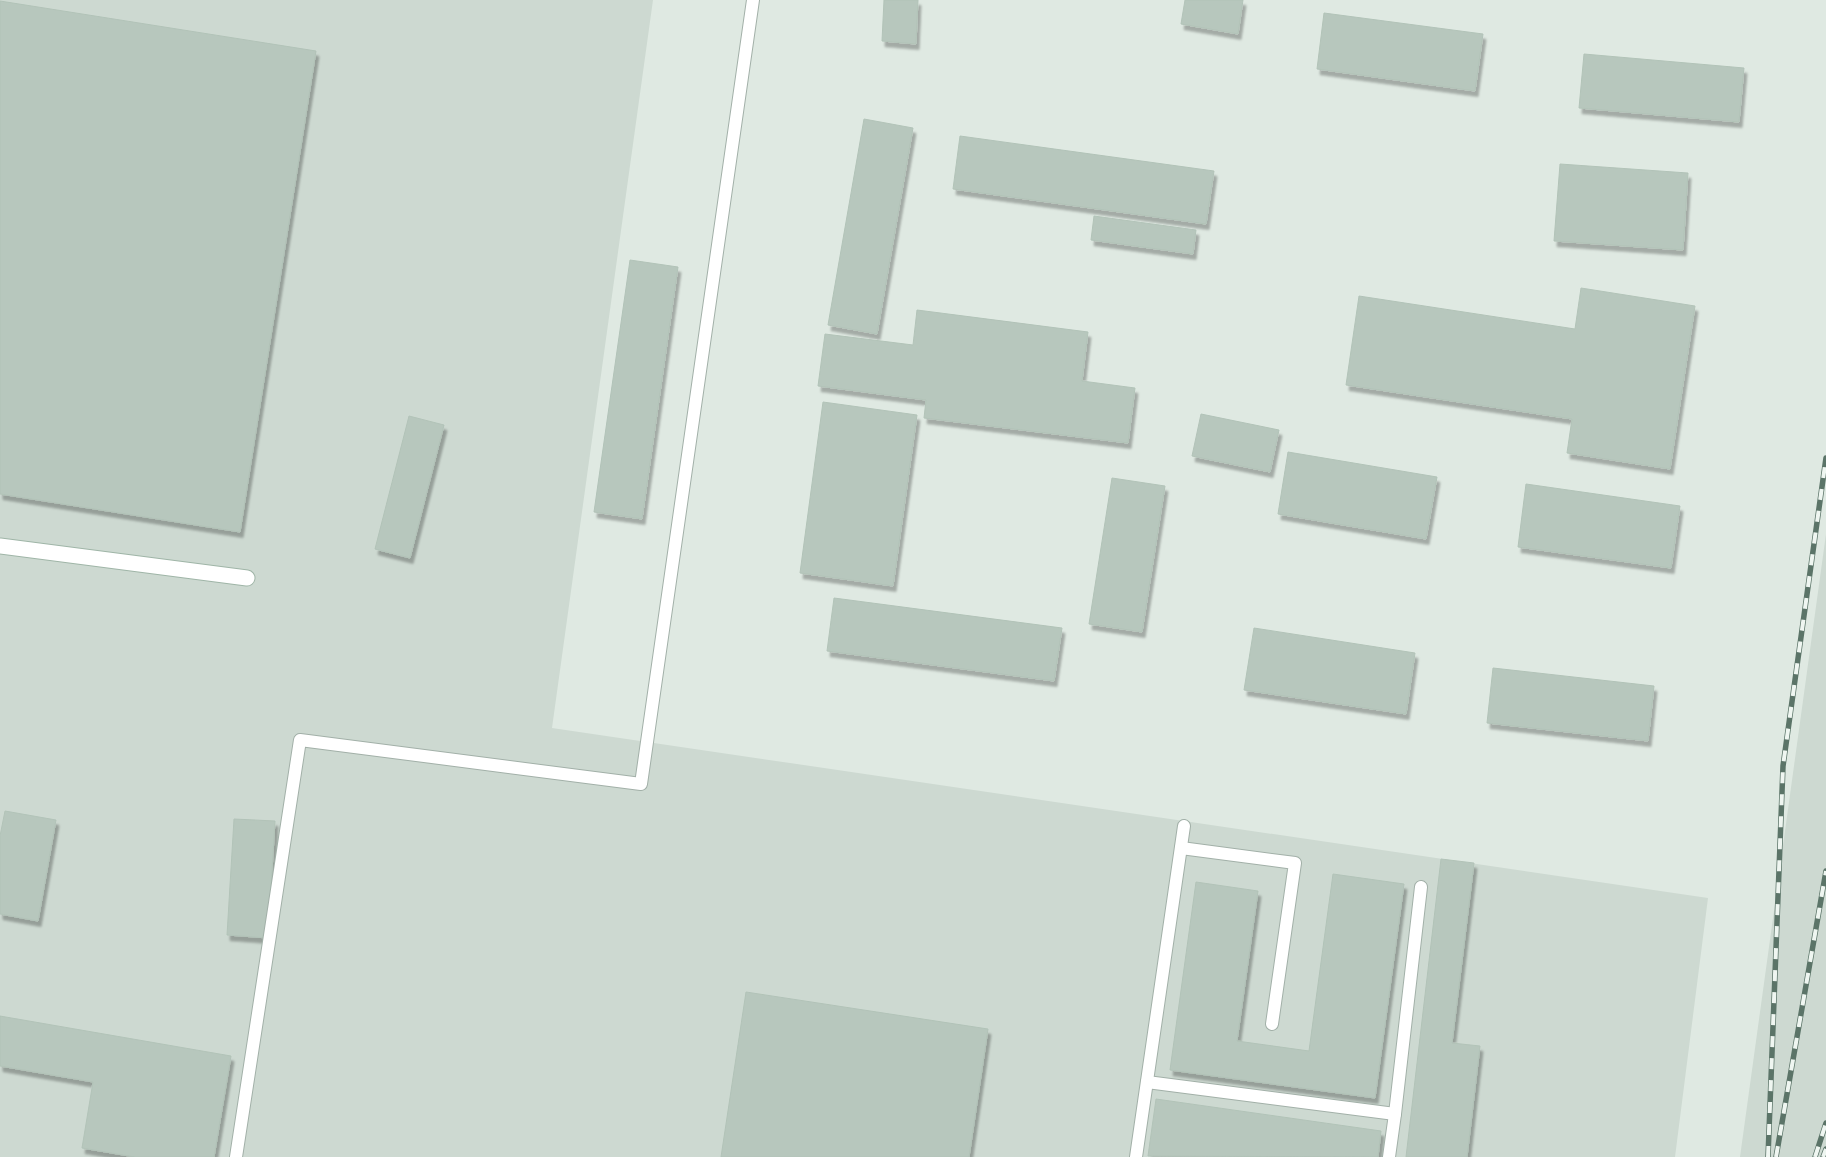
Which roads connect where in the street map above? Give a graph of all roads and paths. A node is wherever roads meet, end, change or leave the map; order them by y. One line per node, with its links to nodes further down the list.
1 (753, 0): 10 (lane)
2 (0, 546): 3 (street)
3 (247, 578)
4 (1184, 826): 5 (lane)
5 (1181, 848): 7 (lane); 8 (lane)
6 (1421, 887): 9 (lane)
7 (1272, 1024)
8 (1147, 1082): 9 (lane); 11 (lane)
9 (1395, 1114): 12 (lane)
10 (236, 1157)
11 (1136, 1157)
12 (1389, 1157)

